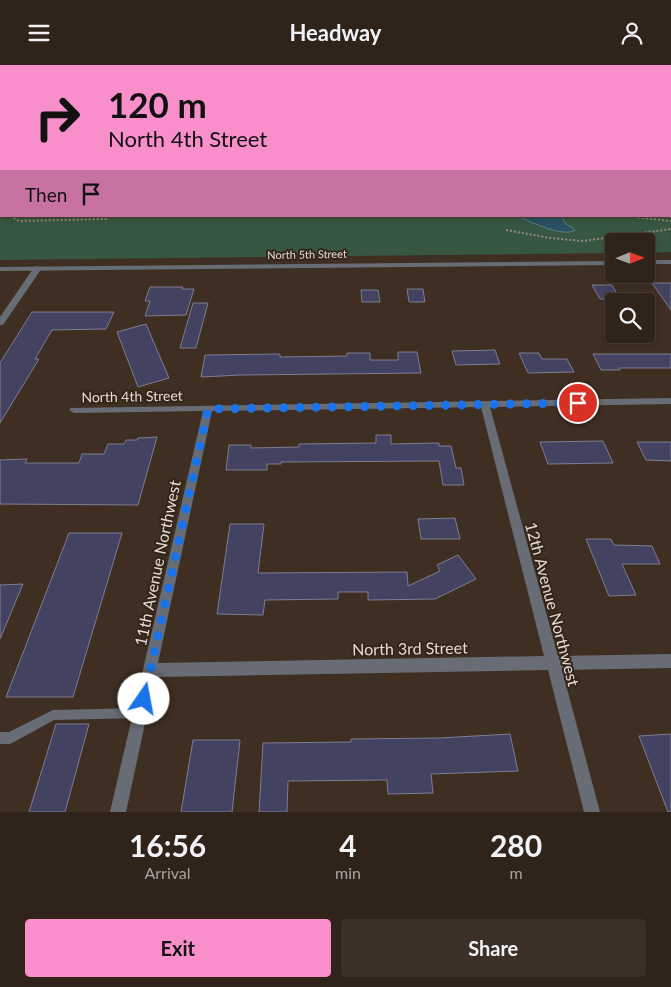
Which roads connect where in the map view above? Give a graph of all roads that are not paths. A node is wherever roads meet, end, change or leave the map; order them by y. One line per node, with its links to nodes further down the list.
1 (655, 262): 2 (street)
2 (671, 262)
3 (605, 263): 4 (street, North 5th Street)
4 (38, 268): 5 (street, North 5th Street); 6 (street)
5 (0, 269)
6 (0, 323)
7 (671, 401): 8 (street, North 4th Street)
8 (485, 404): 9 (street, North 4th Street); 12 (street, 12th Avenue Northwest)
9 (208, 409): 10 (street, North 4th Street); 13 (street, 11th Avenue Northwest)
10 (74, 410)
11 (671, 661): 12 (street, North 3rd Street)
12 (551, 663): 13 (street, North 3rd Street); 17 (street, 12th Avenue Northwest)
13 (150, 670): 14 (street, 11th Avenue Northwest)
14 (141, 713): 15 (lane); 16 (street, 11th Avenue Northwest)
15 (0, 738)
16 (118, 812)
17 (592, 812)

